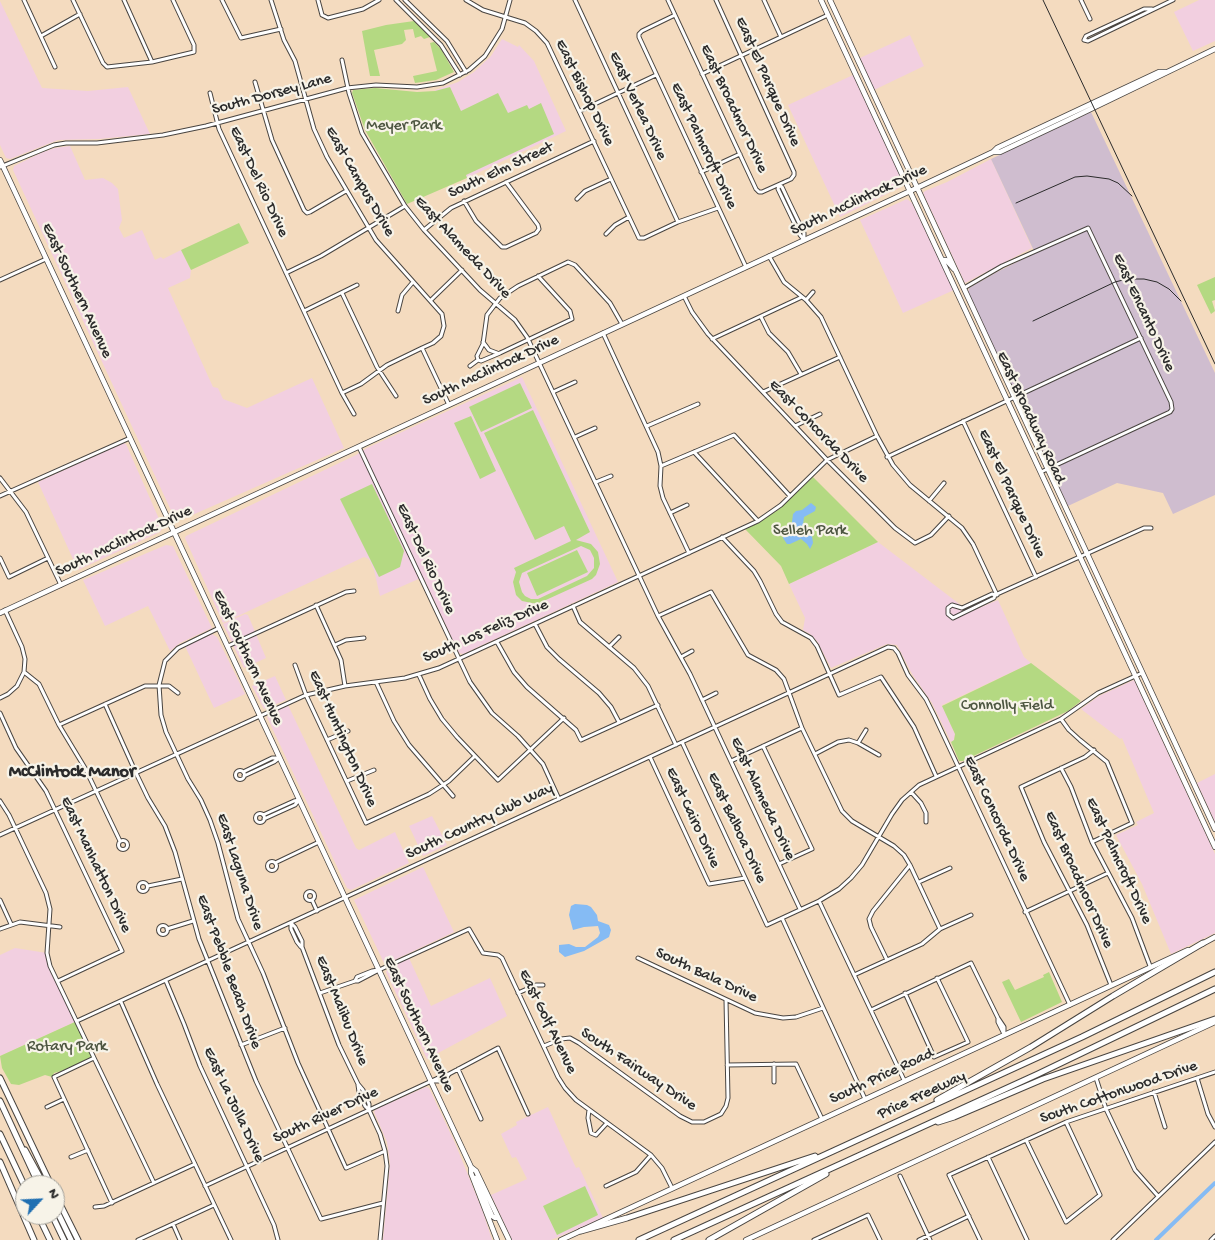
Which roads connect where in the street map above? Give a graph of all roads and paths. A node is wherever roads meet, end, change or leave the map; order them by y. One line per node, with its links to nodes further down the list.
1 (24, 0): 29 (street)
2 (73, 0): 23 (street)
3 (124, 0): 34 (street)
4 (173, 0): 34 (street)
5 (222, 0): 28 (street)
6 (271, 0): 28 (street, East Campus Drive)
7 (318, 0): 8 (street)
8 (379, 0)
9 (396, 0): 38 (street)
10 (405, 0): 36 (street)
11 (466, 0): 26 (street, East Bishop Drive)
12 (510, 0): 26 (street, South Dorsey Lane)
13 (575, 0): 43 (street, East Verlea Drive)
14 (668, 0): 24 (street, East Broadmor Drive)
15 (716, 0): 32 (street, East El Parque Drive)
16 (764, 0): 30 (street)
17 (822, 0): 25 (main road, East Broadway Road)
18 (830, 0): 22 (main road, East Broadway Road)
19 (1081, 0): 27 (street)
20 (1173, 0): 21 (street)
21 (1152, 9): 21 (street)
22 (835, 12): 25 (main road); 44 (main road, East Broadway Road)
23 (80, 14): 29 (street); 34 (street)
24 (675, 15): 37 (street, East Broadmor Drive); 39 (street, East Palmcroft Drive)
25 (828, 15): 30 (street); 46 (main road, East Broadway Road)
26 (506, 16): 36 (street, South Dorsey Lane); 48 (street, East Bishop Drive)
27 (1090, 19)
28 (280, 29): 45 (street, East Campus Drive)
29 (41, 36): 35 (street)
30 (781, 37): 32 (street)
31 (1215, 49): 59 (main road, South McClintock Drive)
32 (740, 56): 37 (street); 55 (street, East El Parque Drive)
33 (342, 60): 41 (street, East Alameda Drive)
34 (152, 62)
35 (56, 67)
36 (466, 72): 38 (street, South Dorsey Lane)
37 (702, 74): 51 (street, East Broadmor Drive)
38 (460, 75): 41 (street, South Dorsey Lane)
39 (656, 76): 43 (street); 54 (street, East Palmcroft Drive)
40 (255, 82): 47 (street)
41 (347, 88): 45 (street, South Dorsey Lane); 64 (street, East Alameda Drive)
42 (210, 93): 49 (street, East Del Rio Drive)
43 (618, 94): 48 (street); 67 (street, East Verlea Drive)
44 (875, 98): 46 (main road); 59 (main road, East Broadway Road)
45 (305, 99): 47 (street, South Dorsey Lane); 60 (street, East Campus Drive)
46 (868, 101): 61 (main road, East Broadway Road)
47 (262, 110): 49 (street, South Dorsey Lane); 60 (street)
48 (580, 111): 50 (street, East Bishop Drive)
49 (217, 123): 53 (street, South Dorsey Lane); 78 (street, East Del Rio Drive)
50 (594, 141): 56 (street, East Bishop Drive); 57 (street, South Elm Street)
51 (740, 154): 54 (street); 58 (street, East Broadmor Drive)
52 (0, 160): 53 (main road, East Southern Avenue)
53 (1, 167): 73 (main road, East Southern Avenue)
54 (701, 172): 65 (street, East Palmcroft Drive)
55 (794, 175): 58 (street, East Broadmor Drive)
56 (611, 179): 62 (street); 66 (street, East Bishop Drive)
57 (506, 182): 63 (street, South Elm Street); 63 (street)
58 (779, 185): 71 (street)
59 (917, 188): 61 (main road, South McClintock Drive); 76 (main road, East Broadway Road)
60 (346, 191): 68 (street, East Campus Drive)
61 (910, 192): 71 (main road, South McClintock Drive); 74 (main road, East Broadway Road)
62 (577, 199)
63 (464, 201): 69 (street, South Elm Street)
64 (405, 206): 68 (street); 69 (street, East Alameda Drive)
65 (718, 208): 67 (street); 75 (street, East Palmcroft Drive)
66 (629, 217): 67 (street, East Bishop Drive); 70 (street)
67 (678, 222)
68 (368, 228): 78 (street); 81 (street, East Campus Drive)
69 (424, 230): 77 (street, East Alameda Drive)
70 (606, 234)
71 (804, 240): 72 (main road, South McClintock Drive)
72 (769, 256): 75 (main road, South McClintock Drive); 88 (street)
73 (46, 258): 80 (street); 126 (main road, East Southern Avenue)
74 (942, 260): 76 (main road); 86 (main road, East Broadway Road)
75 (746, 267): 87 (main road, South McClintock Drive)
76 (955, 269): 83 (main road, East Broadway Road)
77 (462, 270): 89 (street); 91 (street, East Alameda Drive)
78 (286, 273): 92 (street, East Del Rio Drive)
79 (538, 276): 91 (street); 95 (street); 99 (street)
80 (0, 280)
81 (413, 282): 89 (street, East Campus Drive); 93 (street)
82 (356, 285): 85 (street)
83 (964, 288): 86 (main road); 97 (street, East Encanto Drive); 114 (main road, East Broadway Road)
84 (813, 292): 90 (street)
85 (342, 293): 92 (street); 107 (street)
86 (958, 294): 115 (main road, East Broadway Road)
87 (684, 296): 95 (main road, South McClintock Drive); 98 (street, East Concorda Drive)
88 (802, 297): 90 (street); 94 (street)
89 (430, 300): 101 (street, East Campus Drive)
90 (806, 300): 103 (street)
91 (496, 304): 99 (street, East Alameda Drive); 100 (street)
92 (304, 311): 112 (street, East Del Rio Drive)
93 (398, 311)
94 (761, 316): 98 (street); 108 (street)
95 (622, 324): 96 (main road, South McClintock Drive)
96 (603, 333): 105 (main road, South McClintock Drive); 121 (street)
97 (1141, 338): 114 (street); 132 (street, East Encanto Drive)
98 (712, 339): 111 (street, East Concorda Drive)
99 (529, 340): 102 (street); 105 (street, East Alameda Drive)
100 (483, 341): 102 (street); 104 (street)
101 (422, 348): 107 (street, East Campus Drive); 117 (street)
102 (500, 353): 104 (street)
103 (840, 357): 108 (street); 124 (street)
104 (478, 360): 106 (street)
105 (540, 363): 110 (street, East Alameda Drive); 117 (main road, South McClintock Drive)
106 (470, 366)
107 (378, 370): 112 (street, East Campus Drive); 113 (street)
108 (801, 374): 111 (street)
109 (574, 382): 110 (street)
110 (553, 392): 125 (street, East Alameda Drive)
111 (763, 392): 122 (street, East Concorda Drive)
112 (342, 393): 118 (street, East Del Rio Drive)
113 (396, 396)
114 (1014, 397): 115 (street); 132 (main road, East Broadway Road)
115 (1008, 400): 120 (street); 133 (main road, East Broadway Road)
116 (698, 404): 121 (street)
117 (449, 405): 127 (main road, South McClintock Drive)
118 (354, 414)
119 (820, 414): 122 (street)
120 (963, 421): 129 (street); 155 (street, East El Parque Drive)
121 (647, 426): 131 (street)
122 (795, 426): 130 (street, East Concorda Drive)
123 (595, 428): 125 (street)
124 (876, 436): 129 (street); 130 (street, South Los Feliz Drive)
125 (575, 437): 136 (street, East Alameda Drive)
126 (130, 438): 138 (street); 147 (main road, East Southern Avenue)
127 (359, 447): 147 (main road, South McClintock Drive); 175 (street, East Del Rio Drive)
128 (694, 452): 131 (street); 140 (street); 145 (street)
129 (887, 457): 141 (street)
130 (827, 460): 140 (street, South Los Feliz Drive); 144 (street, East Concorda Drive)
131 (661, 466): 143 (street)
132 (1048, 469): 133 (street); 150 (main road, East Broadway Road)
133 (1041, 472): 151 (main road, East Broadway Road)
134 (611, 476): 136 (street)
135 (0, 478): 138 (street)
136 (596, 482): 154 (street, East Alameda Drive)
137 (944, 483): 141 (street)
138 (10, 491): 139 (street); 153 (street)
139 (0, 496)
140 (790, 496): 145 (street, South Los Feliz Drive)
141 (929, 501): 144 (street)
142 (687, 506): 143 (street)
143 (670, 513): 149 (street)
144 (949, 516): 158 (street)
145 (758, 520): 148 (street, South Los Feliz Drive)
146 (1151, 528): 150 (street)
147 (174, 533): 156 (main road, South McClintock Drive); 165 (main road, East Southern Avenue)
148 (722, 537): 149 (street, South Los Feliz Drive); 179 (street)
149 (689, 553): 154 (street, South Los Feliz Drive)
150 (1087, 554): 151 (street); 178 (main road, East Broadway Road)
151 (1080, 557): 155 (street); 181 (main road, East Broadway Road)
152 (0, 558): 153 (street)
153 (48, 558): 156 (street)
154 (639, 576): 160 (street, South Los Feliz Drive); 163 (street, East Alameda Drive)
155 (1036, 577): 158 (street)
156 (61, 585): 161 (main road, South McClintock Drive)
157 (354, 591): 159 (street)
158 (996, 595): 158 (street)
159 (316, 606): 169 (street); 170 (street)
160 (573, 606): 164 (street, South Los Feliz Drive); 171 (street)
161 (5, 610): 162 (main road, South McClintock Drive); 177 (street)
162 (0, 613)
163 (658, 616): 174 (street, East Alameda Drive); 186 (street)
164 (535, 624): 168 (street, South Los Feliz Drive); 197 (street)
165 (219, 628): 170 (main road, East Southern Avenue); 183 (street, East Laguna Drive)
166 (618, 637): 171 (street)
167 (364, 638): 169 (street)
168 (497, 642): 175 (street, South Los Feliz Drive); 195 (street)
169 (335, 645): 184 (street)
170 (228, 646): 194 (main road, East Southern Avenue)
171 (609, 647): 192 (street)
172 (894, 648): 179 (street, South Country Club Way); 217 (street, East Concorda Drive)
173 (692, 651): 174 (street)
174 (681, 657): 190 (street, East Alameda Drive)
175 (459, 659): 180 (street, South Los Feliz Drive); 208 (street, East Del Rio Drive)
176 (295, 665): 188 (street, East Huntington Drive)
177 (24, 672): 189 (street); 198 (street)
178 (1142, 672): 181 (street); 225 (main road, East Broadway Road)
179 (830, 674): 186 (street, South Country Club Way); 222 (street)
180 (419, 675): 182 (street, South Los Feliz Drive); 213 (street)
181 (1136, 676): 196 (street); 226 (main road, East Broadway Road)
182 (376, 682): 184 (street, South Los Feliz Drive); 224 (street)
183 (159, 685): 185 (street); 191 (street); 210 (street, East Laguna Drive)
184 (345, 686): 188 (street, South Los Feliz Drive)
185 (178, 692)
186 (790, 692): 199 (street, South Country Club Way); 200 (street)
187 (716, 693): 190 (street)
188 (306, 695): 194 (street, South Los Feliz Drive); 203 (street, East Huntington Drive)
189 (0, 698)
190 (702, 700): 199 (street, East Alameda Drive)
191 (105, 704): 198 (street); 220 (street, East Pebble Beach Drive)
192 (658, 705): 197 (street); 206 (street)
193 (0, 713): 233 (street, East Manhatton Drive)
194 (260, 715): 210 (street, South Los Feliz Drive); 215 (main road, East Southern Avenue)
195 (564, 718): 197 (street); 208 (street)
196 (1061, 719): 209 (street); 217 (street)
197 (619, 722)
198 (59, 726): 227 (street)
199 (714, 727): 204 (street, South Country Club Way); 216 (street, East Alameda Drive)
200 (802, 728): 207 (street); 211 (street)
201 (866, 730): 205 (street)
202 (348, 731): 203 (street)
203 (327, 740): 223 (street, East Huntington Drive)
204 (682, 742): 206 (street, South Country Club Way); 250 (street, East Balboa Drive)
205 (858, 743): 211 (street); 212 (street)
206 (676, 745): 214 (street, South Country Club Way)
207 (763, 746): 216 (street); 246 (street)
208 (531, 749): 213 (street); 230 (street, East Del Rio Drive)
209 (1094, 750): 218 (street); 243 (street)
210 (176, 754): 220 (street, South Los Feliz Drive); 273 (street, East Laguna Drive)
211 (815, 754): 240 (street)
212 (879, 755)
213 (475, 756): 224 (street)
214 (650, 757): 230 (street, South Country Club Way); 250 (street, East Cairo Drive)
215 (280, 758): 221 (street); 231 (main road, East Southern Avenue)
216 (731, 761): 246 (street, East Alameda Drive)
217 (958, 766): 222 (street); 261 (street, East Concorda Drive)
218 (1061, 768): 243 (street, East Palmcroft Drive); 254 (street, East Broadmoor Drive)
219 (374, 770): 223 (street)
220 (136, 773): 227 (street, South Los Feliz Drive); 251 (street, East Pebble Beach Drive)
221 (244, 774)
222 (936, 776): 228 (street)
223 (347, 781): 224 (street, East Huntington Drive)
224 (444, 784): 229 (street)
225 (1196, 787): 226 (main road); 237 (main road, East Broadway Road)
226 (1189, 790): 238 (main road, East Broadway Road)
227 (96, 791): 233 (street, South Los Feliz Drive); 241 (street)
228 (911, 792): 235 (street); 240 (street)
229 (453, 796)
230 (559, 799): 255 (street, South Country Club Way)
231 (299, 800): 234 (street); 242 (main road, East Southern Avenue)
232 (0, 801): 236 (street)
233 (56, 810): 236 (street, South Los Feliz Drive); 284 (street, East Manhatton Drive)
234 (264, 817)
235 (926, 822)
236 (15, 828): 239 (street, South Los Feliz Drive); 267 (street)
237 (1215, 829)
238 (1213, 834): 244 (main road, East Broadway Road)
239 (0, 835)
240 (880, 837): 247 (street); 258 (street)
241 (120, 841)
242 (318, 842): 245 (street); 255 (main road, East Southern Avenue)
243 (1092, 842): 249 (street, East Palmcroft Drive)
244 (1215, 847)
245 (275, 863)
246 (779, 864): 259 (street, East Alameda Drive)
247 (910, 865): 252 (street); 276 (street)
248 (950, 868): 252 (street)
249 (1108, 873): 254 (street); 278 (street, East Palmcroft Drive)
250 (745, 878): 263 (street, East Balboa Drive)
251 (182, 879): 253 (street); 264 (street, East Pebble Beach Drive)
252 (919, 882): 271 (street)
253 (148, 886)
254 (1068, 892): 261 (street); 286 (street, East Broadmoor Drive)
255 (345, 898): 260 (street, South Country Club Way); 279 (main road, East Southern Avenue)
256 (0, 900): 266 (street)
257 (312, 900): 260 (street)
258 (819, 901): 259 (street); 281 (street)
259 (800, 910): 263 (street)
260 (317, 911): 265 (street, South Country Club Way)
261 (1025, 912): 293 (street, East Concorda Drive)
262 (970, 915): 271 (street)
263 (782, 918): 294 (street)
264 (193, 920): 270 (street); 277 (street, East Pebble Beach Drive)
265 (291, 923): 273 (street, South Country Club Way); 288 (street, East Malibu Drive)
266 (11, 924): 267 (street); 269 (street)
267 (50, 926): 268 (street); 284 (street)
268 (60, 927)
269 (0, 929)
270 (167, 929)
271 (940, 929): 276 (street)
272 (1215, 937): 274 (main road, South Price Road)
273 (249, 942): 277 (street, South Country Club Way); 298 (street, East Laguna Drive)
274 (1204, 943): 278 (main road, South Price Road); 322 (highway)
275 (638, 958): 291 (street, South Bala Drive)
276 (887, 960): 281 (street)
277 (209, 961): 283 (street, South Country Club Way); 300 (street, East Pebble Beach Drive)
278 (1150, 966): 286 (main road, South Price Road)
279 (379, 970): 288 (street); 289 (street, East Golf Avenue); 311 (main road, East Southern Avenue)
280 (1215, 972): 322 (highway, Price Freeway)
281 (854, 975): 295 (street)
282 (937, 978): 290 (street); 290 (street); 299 (street)
283 (166, 981): 292 (street, South Country Club Way); 345 (street, East La Jolla Drive)
284 (58, 982): 296 (street)
285 (543, 985): 289 (street)
286 (1110, 985): 293 (main road, South Price Road)
287 (1215, 989): 329 (highway, Price Freeway)
288 (320, 993): 319 (street, East Malibu Drive)
289 (518, 993): 301 (street, East Golf Avenue)
290 (904, 993): 295 (street)
291 (726, 1000): 294 (street, South Bala Drive); 304 (street, South Fairway Drive)
292 (121, 1002): 296 (street, South Country Club Way); 344 (street)
293 (1070, 1005): 299 (main road, South Price Road)
294 (823, 1008): 315 (street)
295 (871, 1010): 310 (street)
296 (77, 1021): 302 (street)
297 (1215, 1021): 308 (main road); 329 (highway)
298 (285, 1028): 300 (street); 330 (street, East Laguna Drive)
299 (1004, 1034): 310 (main road, South Price Road)
300 (241, 1046): 335 (street, East Pebble Beach Drive)
301 (544, 1046): 304 (street, South Fairway Drive); 320 (street, East Golf Avenue)
302 (94, 1058): 314 (street); 353 (street)
303 (774, 1064): 304 (street); 312 (street); 324 (street)
304 (727, 1065)
305 (458, 1069): 311 (street, South River Drive); 321 (street, South River Drive); 323 (street)
306 (1215, 1072): 309 (street, South Cottonwood Drive)
307 (0, 1078): 351 (highway)
308 (1096, 1078): 318 (street); 388 (main road)
309 (1197, 1078): 313 (street, South Cottonwood Drive); 328 (street)
310 (904, 1080): 315 (main road, South Price Road)
311 (430, 1081): 319 (street, South River Drive); 346 (main road, East Southern Avenue)
312 (774, 1082)
313 (1154, 1092): 318 (street, South Cottonwood Drive); 327 (street)
314 (64, 1099): 317 (street); 337 (street)
315 (865, 1099): 324 (main road, South Price Road)
316 (0, 1101): 332 (highway)
317 (47, 1107)
318 (1106, 1109): 325 (street, South Cottonwood Drive); 357 (street)
319 (369, 1110): 330 (street, South River Drive); 338 (street, East Malibu Drive)
320 (590, 1110): 326 (street, East Golf Avenue); 326 (street)
321 (528, 1114)
322 (914, 1114): 336 (highway, Price Freeway)
323 (481, 1119)
324 (822, 1119): 356 (main road, South Price Road)
325 (1066, 1122): 333 (street, South Cottonwood Drive); 333 (street)
326 (607, 1123): 339 (street, East Golf Avenue)
327 (1165, 1127)
328 (1215, 1127)
329 (919, 1128): 342 (highway, Price Freeway)
330 (328, 1129): 335 (street, South River Drive); 338 (street, East Laguna Drive)
331 (0, 1134): 348 (highway)
332 (15, 1134): 349 (highway); 350 (highway)
333 (1026, 1140): 341 (street, South Cottonwood Drive)
334 (1215, 1142): 357 (street)
335 (287, 1147): 345 (street, South River Drive); 359 (street, East Pebble Beach Drive)
336 (836, 1149): 369 (highway); 385 (highway, Price Freeway)
337 (88, 1150): 340 (street); 358 (street)
338 (385, 1151): 359 (street, East Malibu Drive)
339 (651, 1155): 355 (street); 356 (street, East Golf Avenue)
340 (71, 1157)
341 (988, 1157): 363 (street, South Cottonwood Drive); 394 (street)
342 (849, 1161): 386 (highway, Price Freeway); 387 (highway)
343 (0, 1162): 372 (highway)
344 (195, 1164): 353 (street); 354 (street)
345 (247, 1166): 354 (street, South River Drive); 380 (street, East La Jolla Drive)
346 (471, 1167): 347 (main road, East Southern Avenue); 364 (main road, East Southern Avenue)
347 (471, 1173): 364 (main road); 382 (main road, East Southern Avenue)
348 (19, 1175)
349 (33, 1175)
350 (39, 1175)
351 (46, 1175)
352 (900, 1176): 370 (street)
353 (154, 1183): 358 (street)
354 (205, 1186): 360 (street)
355 (606, 1186)
356 (672, 1188): 369 (main road, South Price Road)
357 (1158, 1196): 395 (street)
358 (112, 1203): 361 (street)
359 (383, 1203): 381 (street, East Malibu Drive)
360 (214, 1205): 365 (street); 379 (street)
361 (95, 1207)
362 (65, 1214): 376 (highway)
363 (969, 1216): 370 (street); 393 (street)
364 (498, 1217): 383 (main road, East Southern Avenue)
365 (173, 1224): 377 (street); 378 (street)
366 (42, 1225): 373 (highway)
367 (57, 1225): 374 (highway)
368 (64, 1225): 375 (highway)
369 (581, 1231): 384 (main road, South Price Road)
370 (928, 1236): 391 (street); 392 (street)
371 (1215, 1236): 396 (street)
372 (34, 1240)
373 (49, 1240)
374 (64, 1240)
375 (71, 1240)
376 (78, 1240)
377 (138, 1240)
378 (180, 1240)
379 (231, 1240)
380 (278, 1240)
381 (380, 1240)
382 (497, 1240)
383 (509, 1240)
384 (561, 1240)
385 (639, 1240)
386 (674, 1240)
387 (709, 1240)
388 (746, 1240)
389 (814, 1240): 390 (street)
390 (880, 1240)
391 (919, 1240)
392 (930, 1240)
393 (980, 1240)
394 (1027, 1240)
395 (1113, 1240)
396 (1210, 1240)

